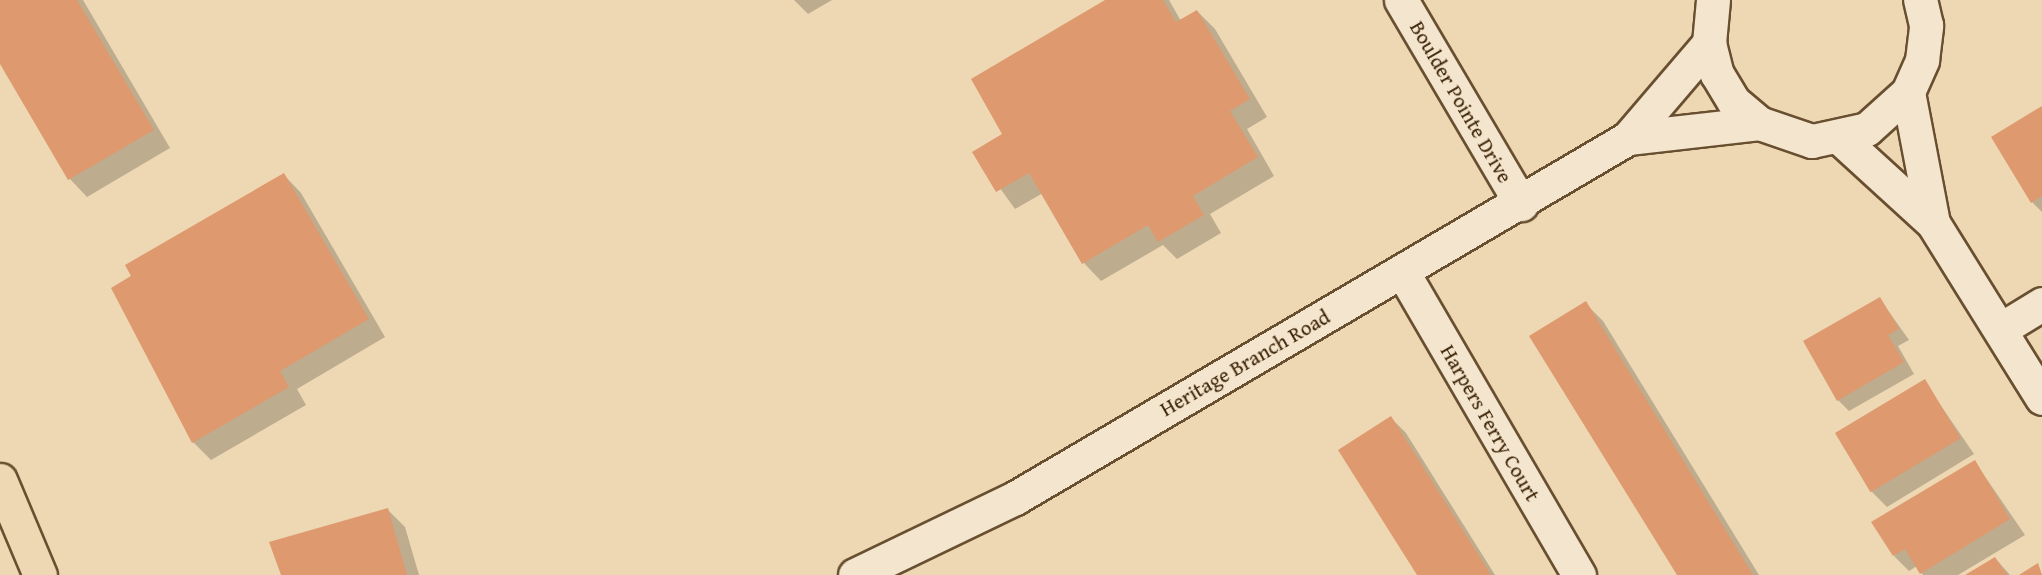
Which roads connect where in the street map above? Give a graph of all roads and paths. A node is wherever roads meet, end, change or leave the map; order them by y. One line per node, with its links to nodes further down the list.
1 (1401, 0): 9 (street, Boulder Pointe Drive)
2 (1713, 0): 4 (street)
3 (1930, 8): 5 (street)
4 (1709, 43): 6 (street); 7 (street, Heritage Branch Road)
5 (1908, 93): 8 (street); 10 (street)
6 (1759, 123): 7 (street, Heritage Branch Road); 8 (street)
7 (1628, 138): 9 (street, Heritage Branch Road)
8 (1840, 138): 10 (street)
9 (1521, 204): 11 (street, Heritage Branch Road)
10 (1933, 223): 13 (street)
11 (1402, 271): 17 (street, Heritage Branch Road); 18 (street, Harpers Ferry Court)
12 (2042, 304): 13 (street)
13 (2001, 329): 14 (street)
14 (2042, 398)
15 (0, 480): 16 (main road)
16 (40, 575)
17 (855, 575)
18 (1579, 575)

